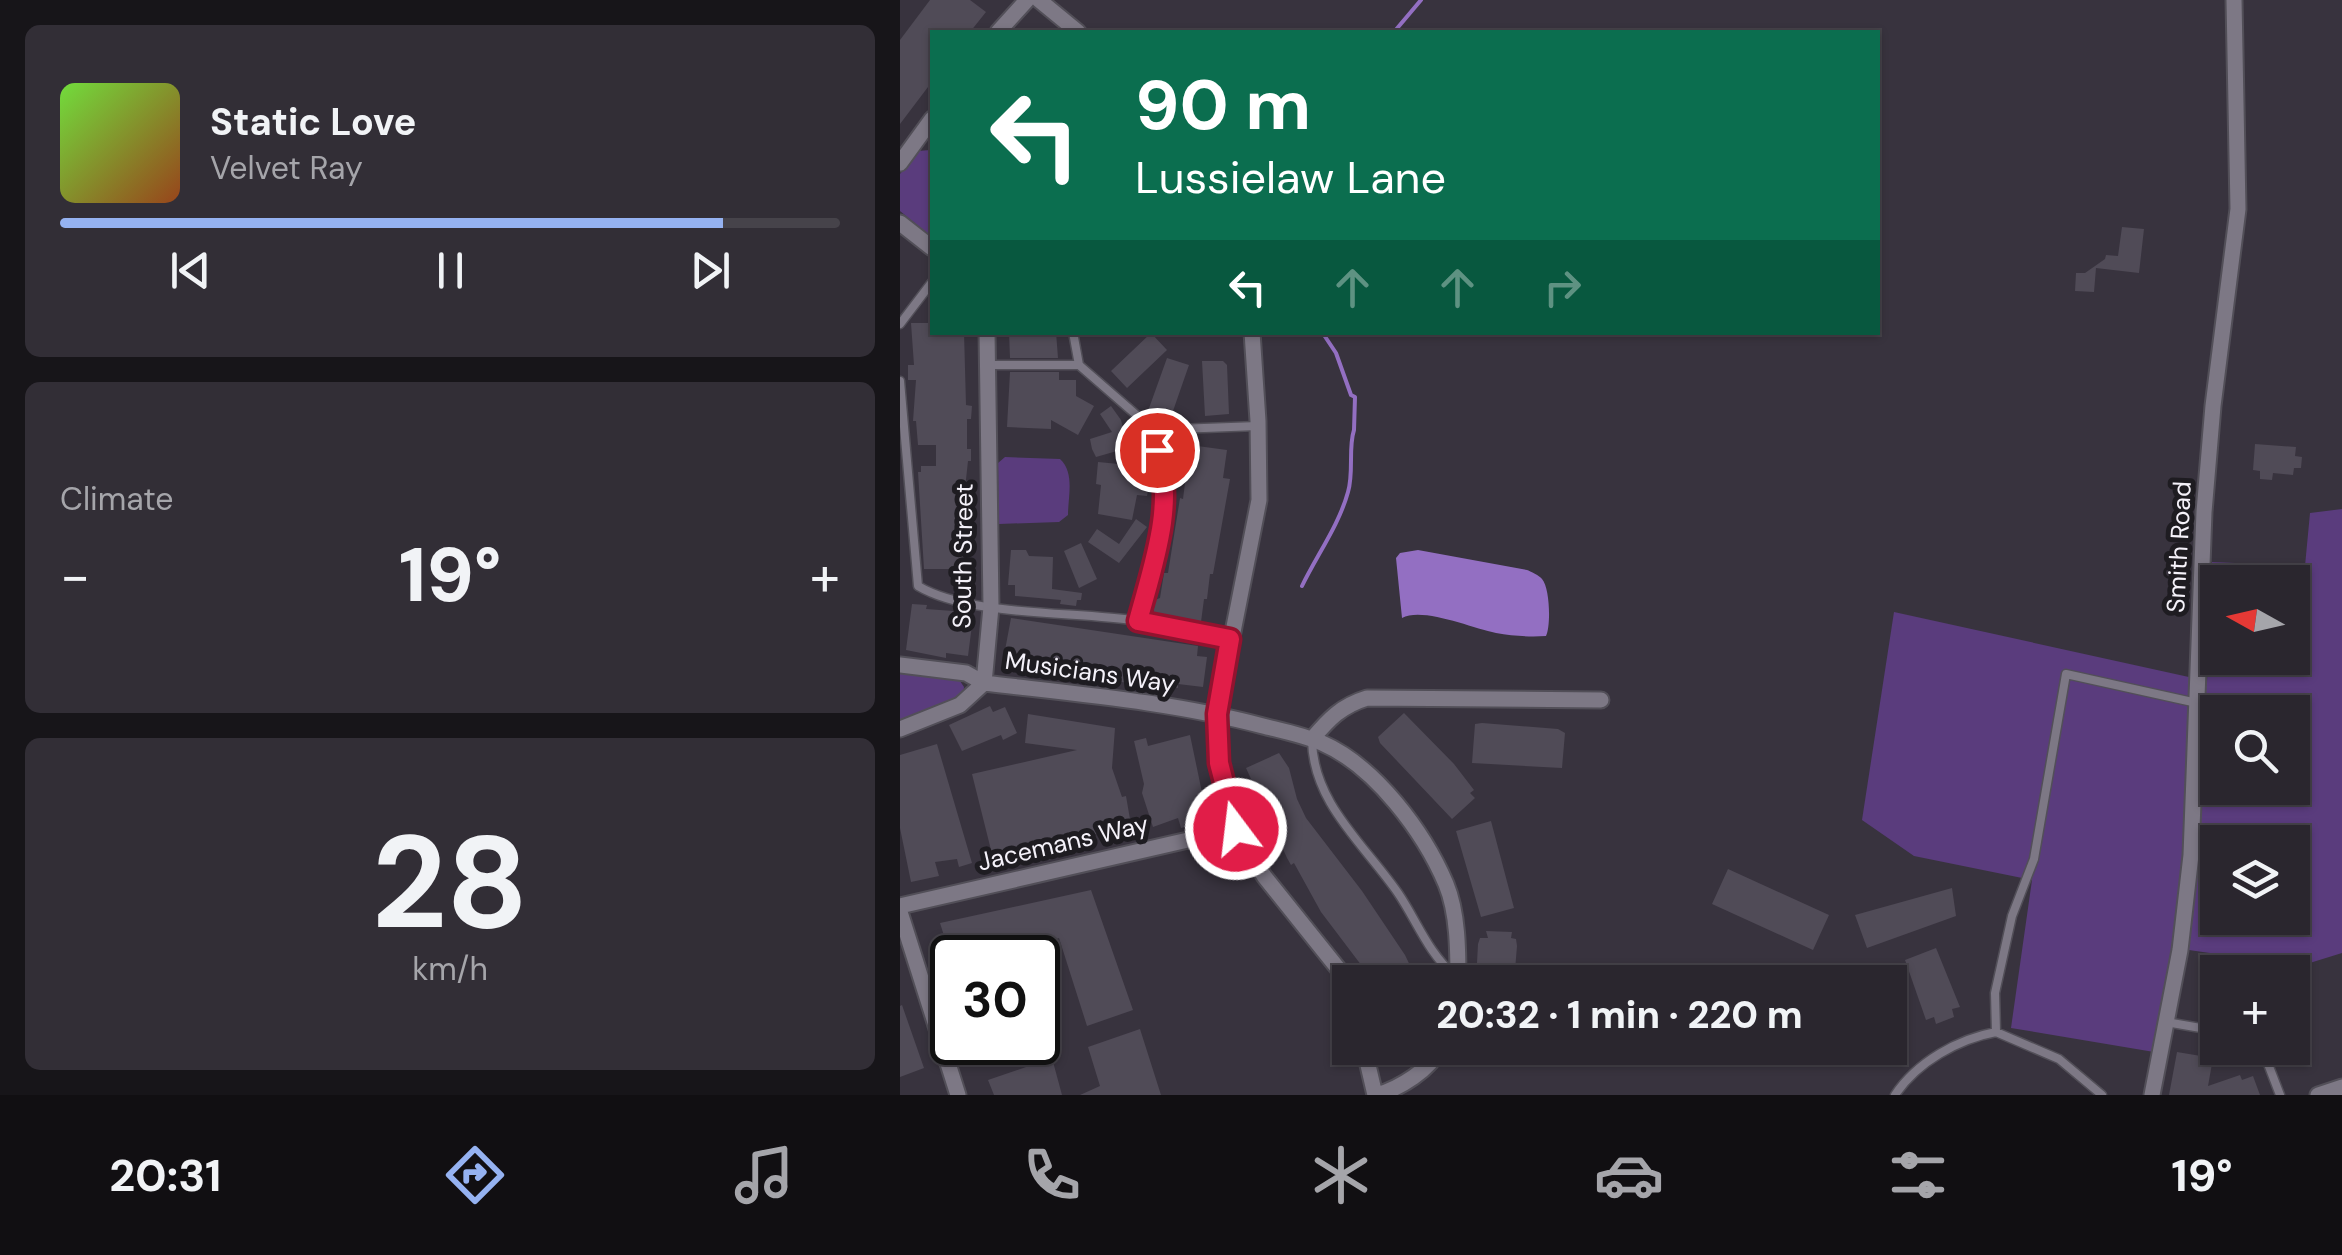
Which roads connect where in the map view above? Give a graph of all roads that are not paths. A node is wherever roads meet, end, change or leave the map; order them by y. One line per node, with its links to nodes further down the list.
1 (1026, 0): 4 (street)
2 (1039, 0): 5 (street)
3 (2234, 0): 26 (street, Smith Road)
4 (1000, 30)
5 (1076, 30)
6 (930, 123): 7 (street)
7 (900, 163)
8 (900, 223): 9 (street)
9 (930, 246)
10 (930, 285): 11 (lane)
11 (900, 324)
12 (987, 335): 16 (street, South Street)
13 (1075, 335): 15 (lane)
14 (1252, 335): 18 (street)
15 (1080, 364): 16 (lane); 19 (lane)
16 (989, 366): 20 (street, South Street)
17 (900, 381): 20 (lane)
18 (1258, 426): 19 (lane); 22 (street)
19 (1150, 430): 21 (lane)
20 (990, 607): 21 (lane); 24 (street, South Street)
21 (1138, 621): 22 (lane)
22 (1230, 639): 27 (street)
23 (900, 664): 24 (street, Musicians Way)
24 (984, 683): 27 (street, Musicians Way); 28 (street)
25 (1601, 700): 29 (street)
26 (2197, 703): 35 (street, Smith Road); 37 (lane)
27 (1217, 714): 29 (street, Musicians Way); 30 (street)
28 (900, 730)
29 (1312, 739): 33 (lane); 34 (street, Musicians Way)
30 (1236, 829): 31 (street, Jacemans Way); 32 (street)
31 (900, 909): 42 (street)
32 (1336, 965)
33 (1442, 965)
34 (1458, 965)
35 (2166, 1022): 36 (lane); 46 (street, Smith Road)
36 (2200, 1028)
37 (1996, 1032): 44 (lane); 45 (lane)
38 (1368, 1065): 43 (street)
39 (1427, 1065): 43 (street)
40 (2269, 1065): 47 (lane)
41 (2342, 1087): 48 (street)
42 (958, 1095)
43 (1376, 1095)
44 (1895, 1095)
45 (2102, 1095)
46 (2152, 1095)
47 (2280, 1095)
48 (2318, 1095)

